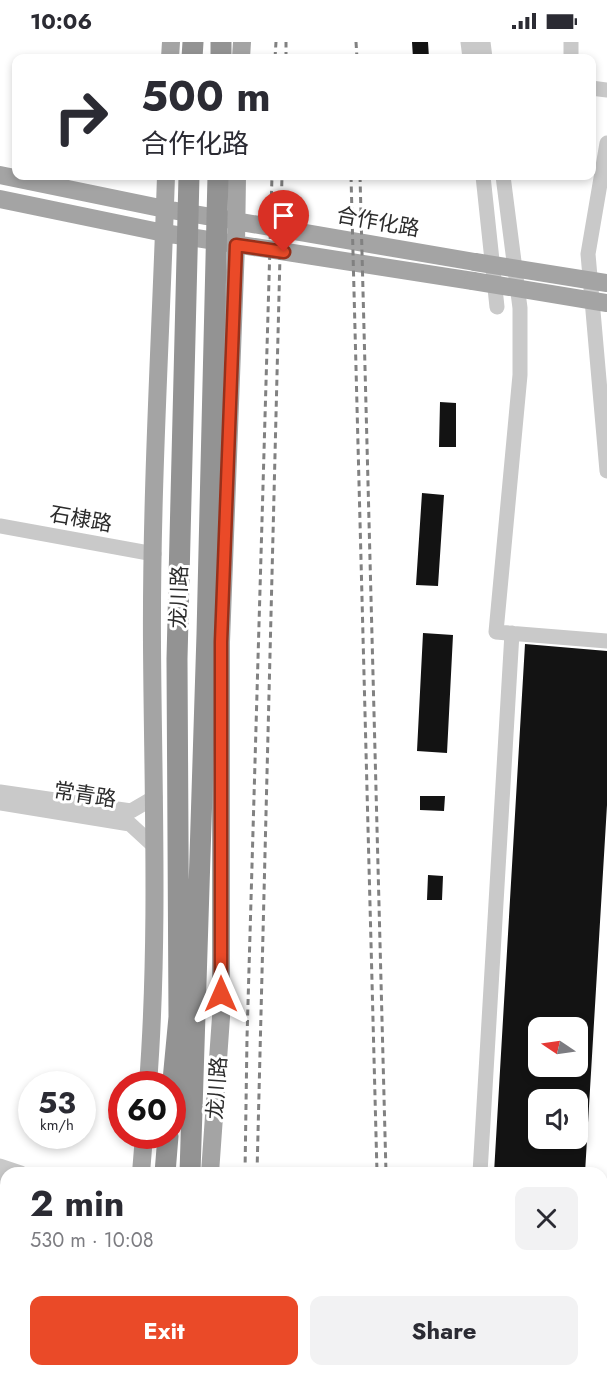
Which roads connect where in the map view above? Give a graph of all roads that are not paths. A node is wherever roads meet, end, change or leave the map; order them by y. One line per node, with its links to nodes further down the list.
1 (607, 143): 19 (street)
2 (24, 180): 10 (main road, 合作化路)
3 (166, 180): 10 (main road, 龙川路)
4 (189, 180): 11 (highway, 龙川路)
5 (219, 180): 12 (highway, 龙川路)
6 (236, 180): 12 (main road, 龙川路)
7 (483, 180): 18 (street)
8 (504, 180): 23 (street)
9 (0, 199): 13 (main road, 合作化路)
10 (165, 209): 11 (main road, 合作化路); 13 (main road, 龙川路)
11 (188, 213): 12 (main road, 合作化路); 14 (highway, 龙川路)
12 (226, 219): 15 (highway, 龙川路); 16 (main road, 合作化路, bridge)
13 (164, 233): 14 (main road, 合作化路); 22 (main road, 龙川路)
14 (188, 237): 15 (main road, 合作化路); 30 (highway, 龙川路)
15 (227, 244): 17 (main road, 合作化路, bridge); 35 (highway, 龙川路); 36 (main road, 龙川路)
16 (607, 283)
17 (607, 303)
18 (497, 307)
19 (607, 471)
20 (0, 519): 22 (street, 石棣路)
21 (0, 526): 22 (street, 石棣路)
22 (154, 551): 26 (main road, 龙川路)
23 (512, 633): 24 (street); 37 (street)
24 (607, 641)
25 (0, 792): 26 (street, 常青路)
26 (155, 797): 28 (main road, 龙川路)
27 (0, 803): 28 (street, 常青路)
28 (155, 847): 29 (main road, 龙川路)
29 (149, 1071)
30 (174, 1071)
31 (143, 1149): 33 (main road)
32 (167, 1149): 34 (highway)
33 (141, 1167)
34 (165, 1167)
35 (190, 1167)
36 (210, 1167)
37 (480, 1167)

